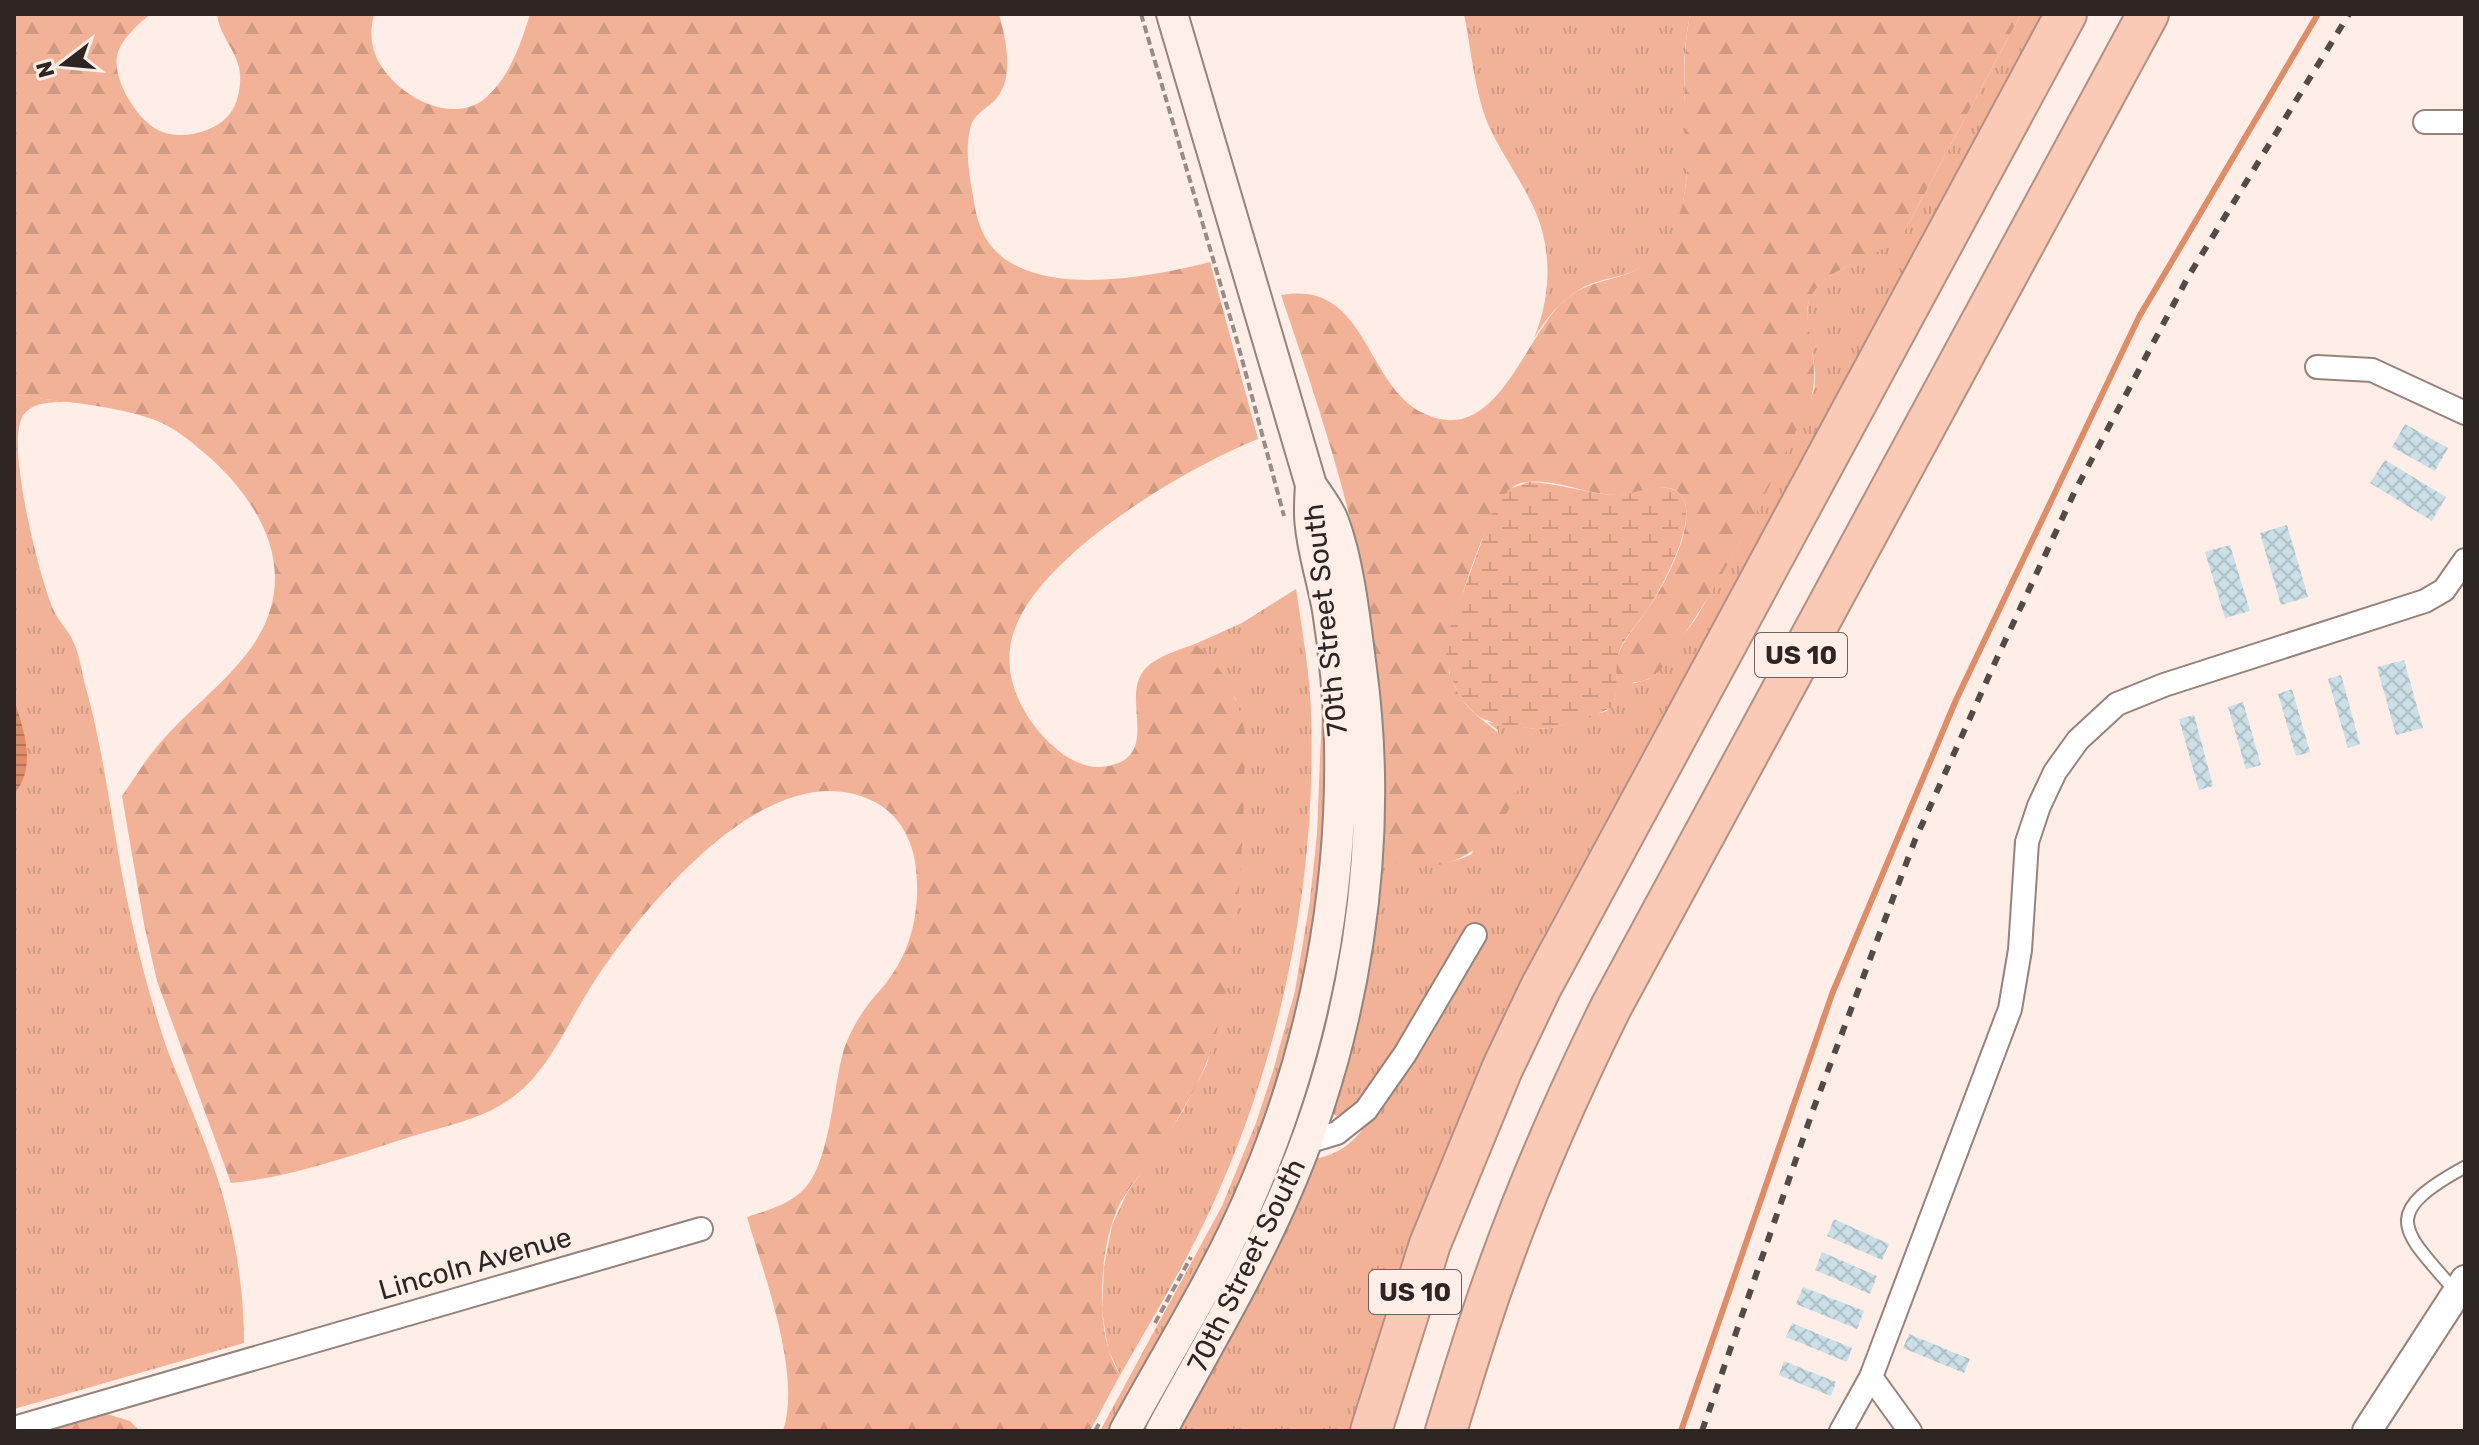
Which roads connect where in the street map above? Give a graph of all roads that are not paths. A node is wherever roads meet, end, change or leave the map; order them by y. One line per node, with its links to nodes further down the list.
1 (1172, 14): 8 (main road, 70th Street South)
2 (2066, 14): 20 (highway, US 10)
3 (2148, 14): 15 (highway, US 10)
4 (2425, 122): 5 (street)
5 (2465, 122)
6 (2317, 367): 7 (street)
7 (2465, 413)
8 (1311, 485): 11 (main road, 70th Street South); 17 (main road, 70th Street South)
9 (2465, 560): 16 (street)
10 (1475, 935): 11 (street)
11 (1308, 1137): 19 (main road, 70th Street South)
12 (2465, 1167): 14 (lane)
13 (701, 1229): 18 (street, Lincoln Avenue)
14 (2461, 1286): 25 (street)
15 (1484, 1310): 21 (highway, US 10); 22 (highway)
16 (1871, 1377): 23 (street); 24 (street)
17 (1114, 1424)
18 (14, 1428)
19 (1161, 1431)
20 (1371, 1431)
21 (1446, 1431)
22 (1455, 1431)
23 (1841, 1431)
24 (1910, 1431)
25 (2367, 1431)

